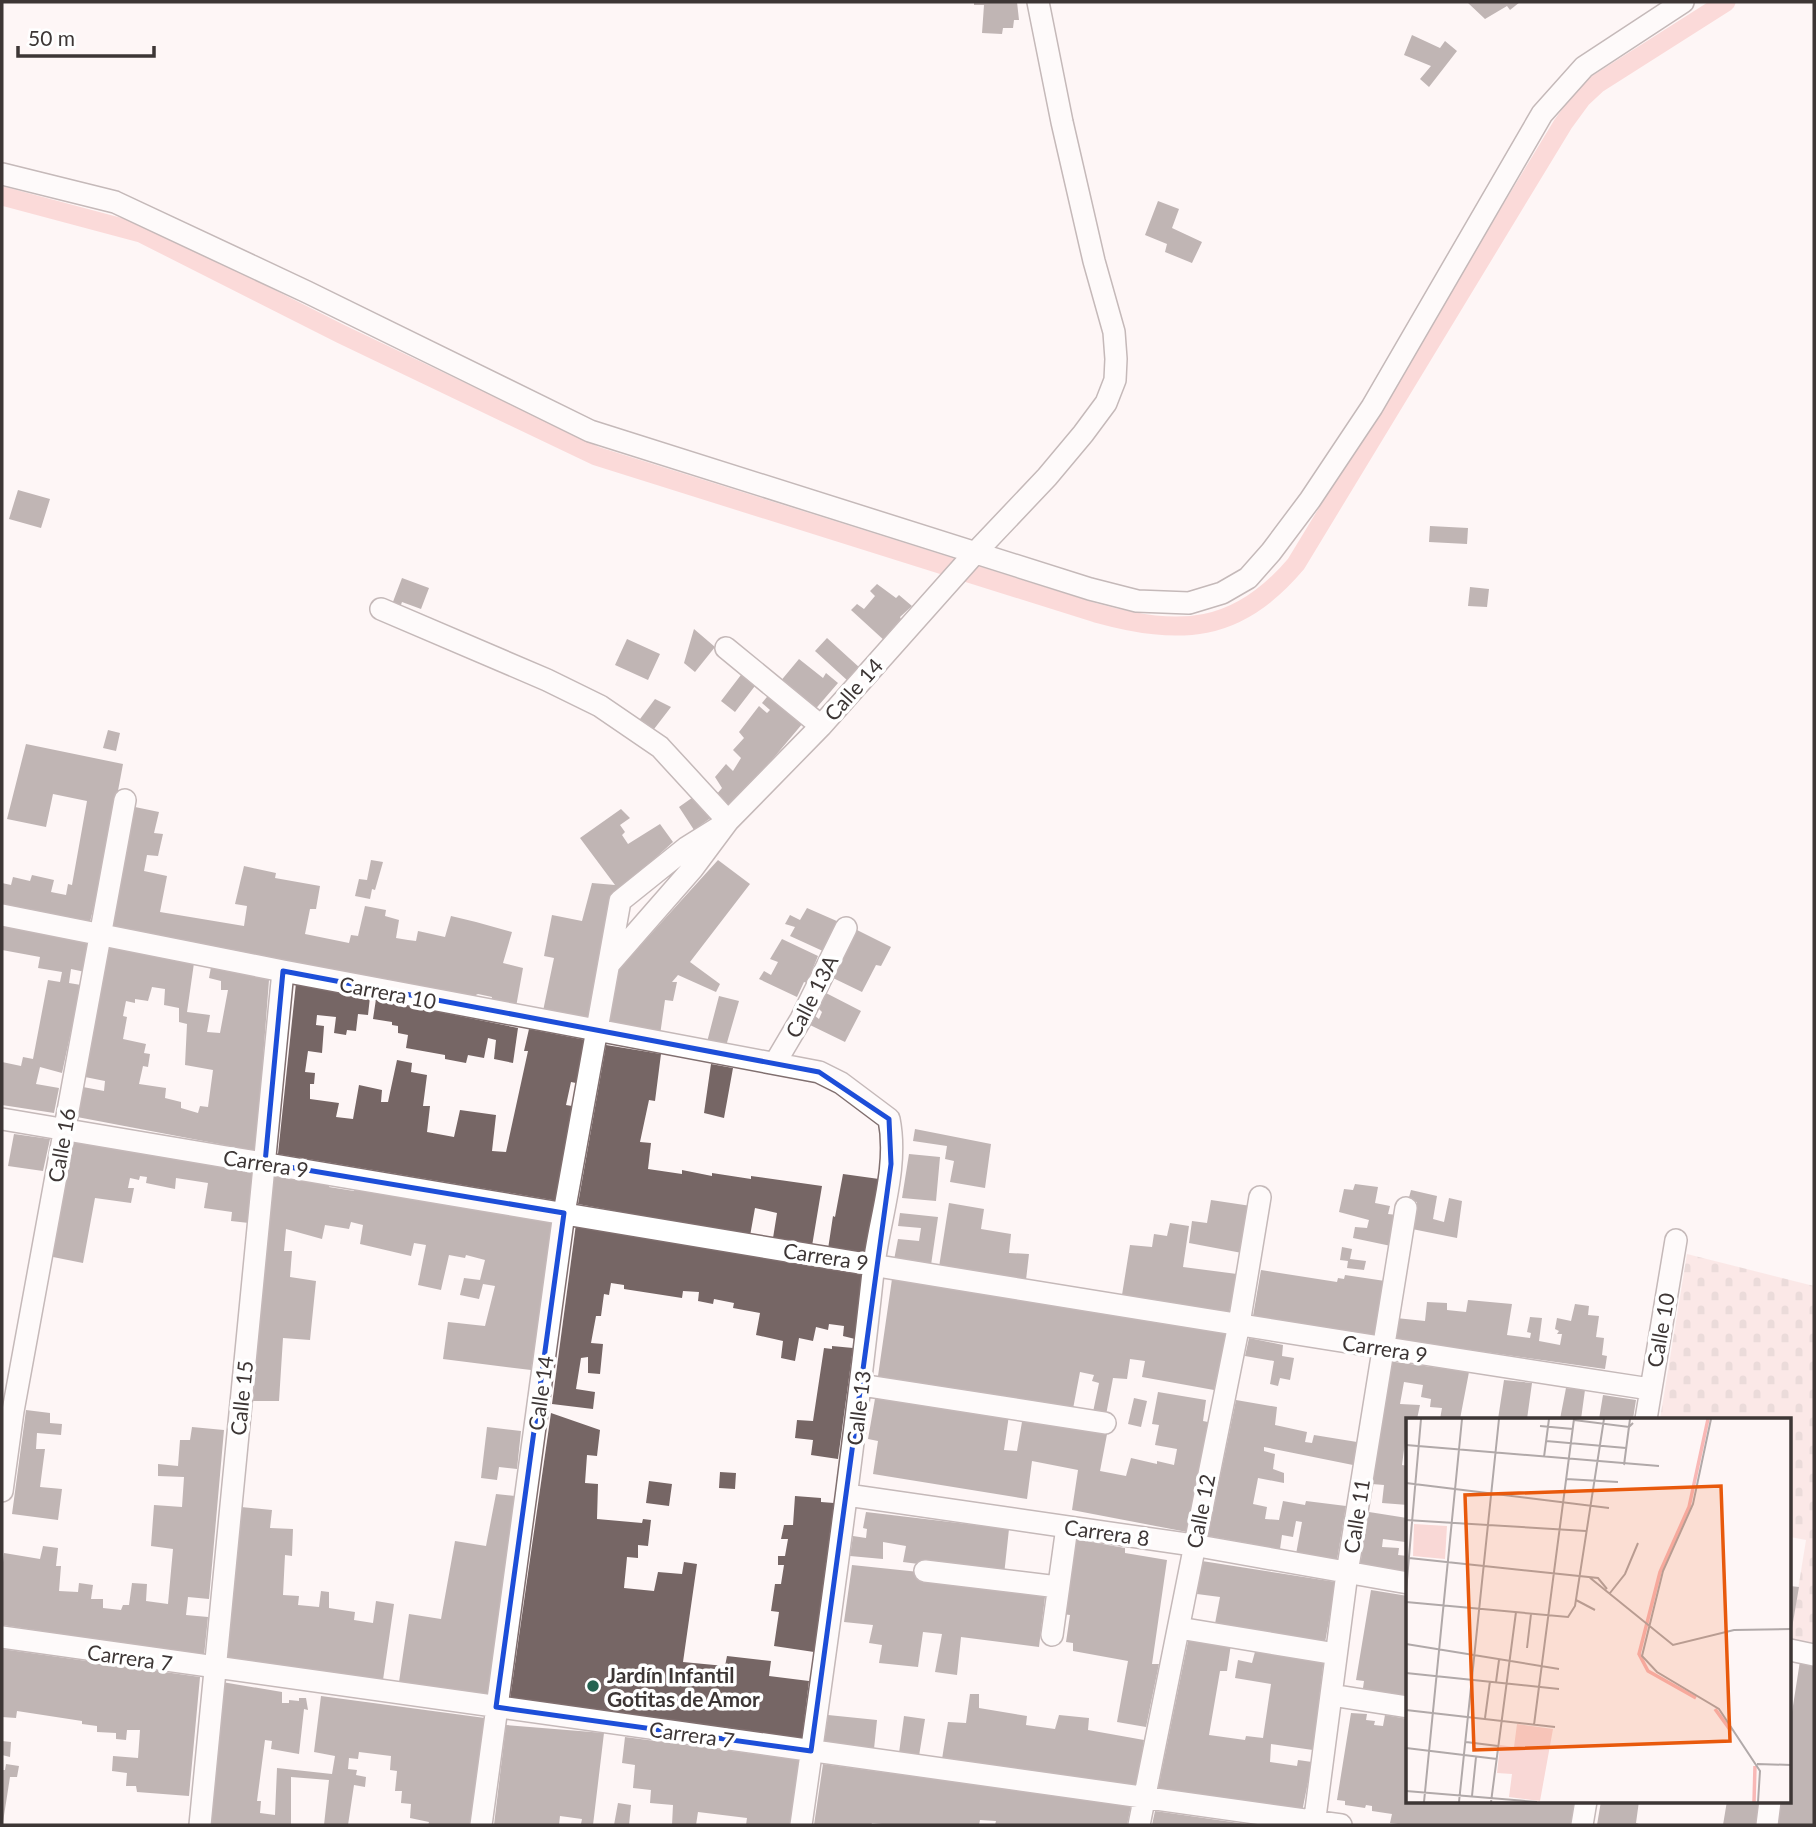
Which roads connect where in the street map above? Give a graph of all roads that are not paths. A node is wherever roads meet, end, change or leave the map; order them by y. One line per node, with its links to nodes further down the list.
1 (1038, 2): 4 (street, Calle 14)
2 (1683, 2): 4 (street)
3 (2, 174): 4 (street)
4 (975, 553): 7 (street, Calle 14)
5 (381, 609): 9 (street)
6 (726, 648): 7 (street)
7 (821, 726): 9 (street, Calle 14)
8 (125, 800): 12 (street, Calle 16)
9 (729, 821): 13 (street, Calle 14); 13 (street, Calle 14)
10 (2, 915): 12 (street, Carrera 10)
11 (846, 928): 16 (street, Calle 13A)
12 (99, 935): 14 (street, Carrera 10); 18 (street, Calle 16)
13 (610, 963): 15 (street, Calle 14)
14 (283, 971): 15 (street, Carrera 10); 19 (street, Calle 15)
15 (596, 1032): 16 (street, Carrera 10); 22 (street, Calle 14)
16 (775, 1063): 24 (street, Calle 13)
17 (2, 1119): 18 (street, Carrera 9)
18 (63, 1129): 19 (street, Carrera 9); 31 (street, Calle 16)
19 (264, 1163): 22 (street, Carrera 9); 45 (street, Calle 15)
20 (1260, 1197): 25 (street, Calle 12)
21 (1406, 1208): 26 (street, Calle 11)
22 (564, 1213): 24 (street, Carrera 9); 47 (street, Calle 14)
23 (1676, 1240): 28 (street, Calle 10)
24 (874, 1265): 25 (street, Carrera 9); 27 (street, Calle 13)
25 (1239, 1324): 26 (street, Carrera 9); 34 (street, Calle 12)
26 (1382, 1348): 28 (street, Carrera 9); 36 (street, Calle 11)
27 (861, 1385): 30 (street); 32 (street, Calle 13)
28 (1650, 1388): 29 (street, Calle 10)
29 (1646, 1418)
30 (1105, 1423)
31 (2, 1491)
32 (847, 1495): 33 (street, Carrera 8); 49 (street, Calle 13)
33 (1067, 1527): 34 (street, Carrera 8); 38 (street)
34 (1193, 1545): 36 (street, Carrera 8); 39 (street, Calle 12)
35 (925, 1571): 38 (street)
36 (1347, 1573): 37 (street, Carrera 8); 42 (street, Calle 11)
37 (1406, 1583)
38 (1058, 1587): 40 (street)
39 (1179, 1628): 42 (street); 50 (street, Calle 12)
40 (1052, 1635)
41 (2, 1637): 45 (street, Carrera 7)
42 (1336, 1654): 46 (street, Calle 11)
43 (1814, 1654): 44 (street)
44 (1792, 1658)
45 (215, 1669): 47 (street, Carrera 7); 54 (street, Calle 15)
46 (1331, 1695): 48 (street); 53 (street, Calle 11)
47 (496, 1707): 49 (street, Carrera 7); 55 (street, Calle 14)
48 (1406, 1707)
49 (811, 1751): 50 (street, Carrera 7); 56 (street, Calle 13)
50 (1144, 1799): 53 (street, Carrera 7); 57 (street, Calle 12)
51 (1586, 1802): 59 (street)
52 (1770, 1802): 60 (street)
53 (1315, 1823): 58 (street, Carrera 7)
54 (200, 1825)
55 (481, 1825)
56 (801, 1825)
57 (1139, 1825)
58 (1341, 1825)
59 (1582, 1825)
60 (1767, 1825)

